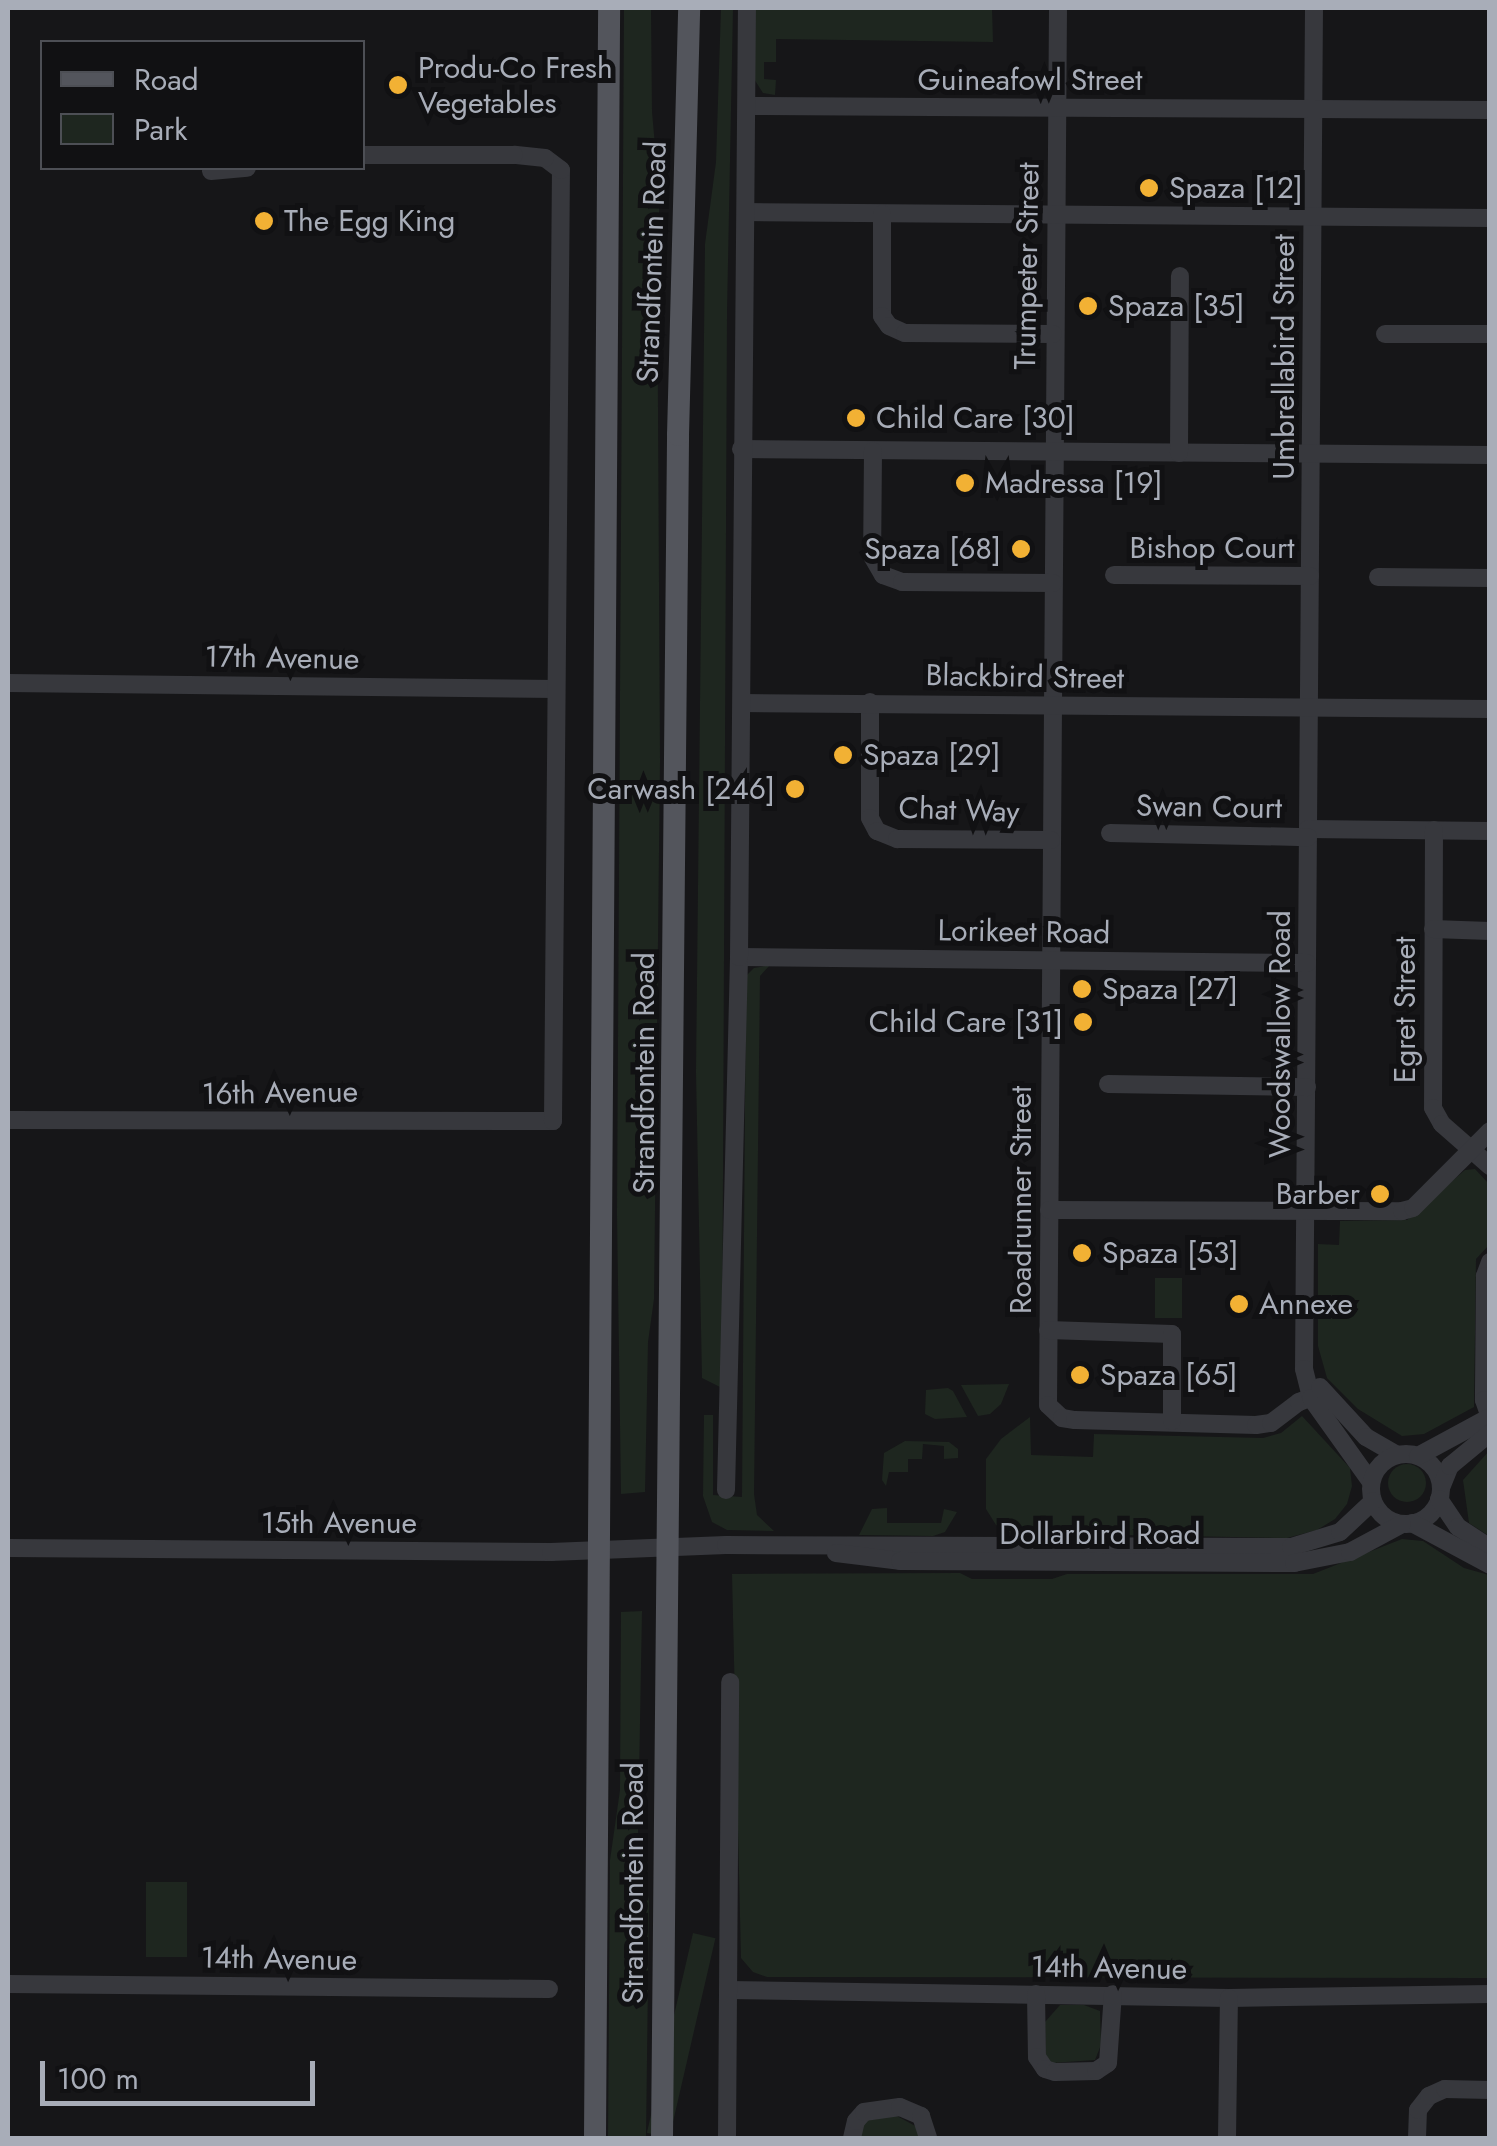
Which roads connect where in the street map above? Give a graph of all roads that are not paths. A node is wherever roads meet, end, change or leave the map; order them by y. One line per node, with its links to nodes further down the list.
1 (609, 8): 72 (main road, Strandfontein Road)
2 (689, 8): 73 (main road, Strandfontein Road)
3 (747, 8): 6 (street)
4 (1058, 8): 7 (street, Trumpeter Street)
5 (1314, 8): 8 (street, Umbrellabird Street)
6 (746, 106): 7 (street, Guineafowl Street); 13 (street)
7 (1055, 108): 8 (street, Guineafowl Street); 15 (street, Trumpeter Street)
8 (1314, 109): 9 (street, Guineafowl Street); 16 (street, Umbrellabird Street)
9 (1490, 110)
10 (365, 155): 34 (street)
11 (223, 170): 12 (street)
12 (211, 171)
13 (746, 212): 14 (street); 22 (street)
14 (882, 214): 15 (street); 19 (street)
15 (1056, 215): 16 (street); 19 (street, Trumpeter Street)
16 (1312, 217): 17 (street); 26 (street, Umbrellabird Street)
17 (1490, 218)
18 (1180, 276): 25 (street)
19 (1053, 334): 24 (street, Trumpeter Street)
20 (1385, 334): 21 (street)
21 (1490, 334)
22 (741, 449): 23 (street); 35 (street)
23 (873, 451): 24 (street); 32 (street)
24 (1053, 452): 25 (street); 32 (street, Trumpeter Street)
25 (1179, 453): 26 (street)
26 (1310, 454): 27 (street); 29 (street, Umbrellabird Street)
27 (1490, 455)
28 (1114, 574): 29 (street, Bishop Court)
29 (1310, 576): 38 (street, Umbrellabird Street)
30 (1378, 577): 31 (street)
31 (1490, 578)
32 (1053, 583): 37 (street, Trumpeter Street)
33 (8, 683): 34 (street, 17th Avenue)
34 (556, 688): 52 (street, 16th Avenue)
35 (742, 702): 36 (street, Blackbird Street); 47 (street)
36 (870, 702): 37 (street, Blackbird Street); 44 (street, Chat Way)
37 (1052, 705): 38 (street, Blackbird Street); 44 (street, Roadrunner Street)
38 (1308, 708): 39 (street, Blackbird Street); 43 (street, Woodswallow Road)
39 (1490, 709)
40 (1434, 830): 41 (street, Swan Court); 43 (street, Swan Court); 45 (street, Egret Street)
41 (1490, 830)
42 (1110, 833): 43 (street, Swan Court)
43 (1308, 833): 49 (street, Woodswallow Road)
44 (1051, 840): 48 (street, Roadrunner Street)
45 (1434, 928): 46 (street); 54 (street, Egret Street)
46 (1490, 931)
47 (740, 956): 48 (street, Lorikeet Road); 66 (street)
48 (1050, 960): 49 (street, Lorikeet Road); 56 (street, Roadrunner Street)
49 (1308, 963): 51 (street, Woodswallow Road)
50 (1108, 1084): 51 (street)
51 (1307, 1087): 57 (street, Woodswallow Road)
52 (8, 1120)
53 (1490, 1131): 54 (street)
54 (1472, 1148): 55 (street, Egret Street); 57 (street)
55 (1490, 1166)
56 (1048, 1210): 57 (street); 59 (street, Roadrunner Street)
57 (1306, 1212): 60 (street, Woodswallow Road)
58 (1490, 1262): 61 (street)
59 (1048, 1330): 62 (street, Roadrunner Street); 62 (street)
60 (1317, 1396): 62 (street, Roadrunner Street); 64 (street, Woodswallow Road); 67 (street, Woodswallow Road)
61 (1490, 1417): 65 (street)
62 (1172, 1422)
63 (1490, 1433): 68 (street)
64 (1397, 1455): 65 (street); 67 (street)
65 (1418, 1456): 68 (street)
66 (726, 1490)
67 (1372, 1491): 69 (street); 70 (street, Dollarbird Road)
68 (1440, 1493): 69 (street); 74 (street)
69 (1407, 1523): 70 (street, Dollarbird Road); 75 (street)
70 (791, 1545): 73 (street, Dollarbird Road)
71 (8, 1548): 72 (street, 15th Avenue)
72 (602, 1548): 73 (street, 15th Avenue); 85 (main road, Strandfontein Road)
73 (669, 1548): 86 (main road, Strandfontein Road)
74 (1490, 1548)
75 (1490, 1565)
76 (730, 1682): 79 (street)
77 (8, 1984): 78 (street, 14th Avenue)
78 (549, 1989)
79 (728, 1990): 80 (street, 14th Avenue); 87 (street)
80 (1036, 1994): 81 (street, 14th Avenue); 81 (street)
81 (1114, 1994): 83 (street, 14th Avenue)
82 (1490, 1994): 83 (street, 14th Avenue)
83 (1229, 1998): 90 (street)
84 (1490, 2090): 91 (street)
85 (595, 2138)
86 (662, 2138)
87 (727, 2138)
88 (852, 2138): 89 (street)
89 (928, 2138)
90 (1227, 2138)
91 (1417, 2138)

